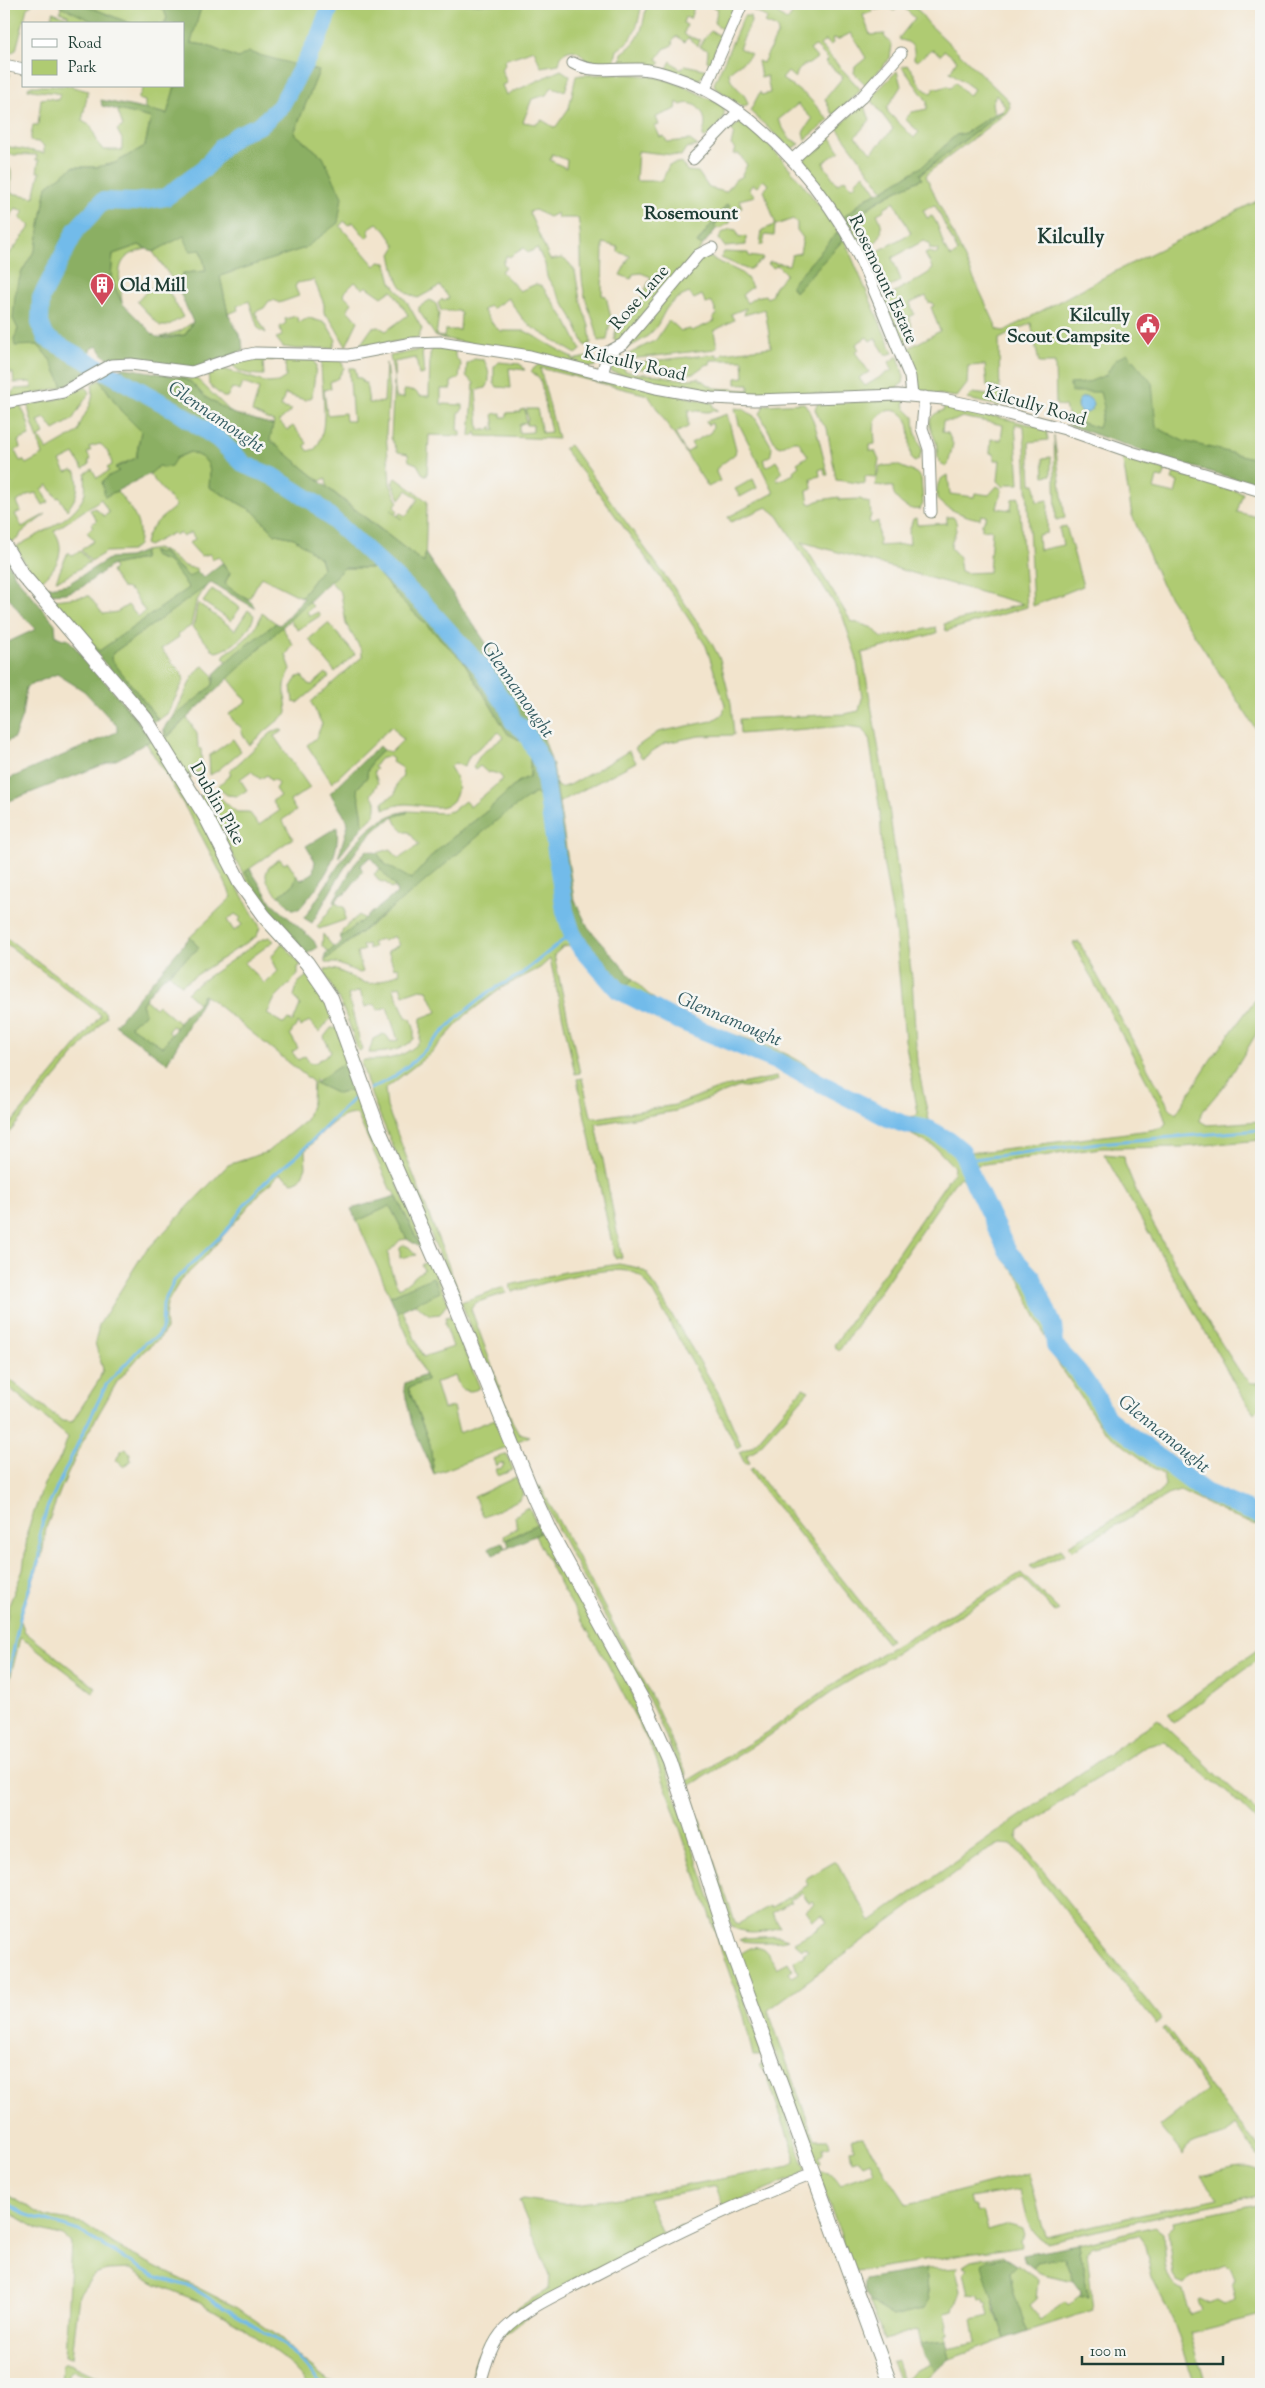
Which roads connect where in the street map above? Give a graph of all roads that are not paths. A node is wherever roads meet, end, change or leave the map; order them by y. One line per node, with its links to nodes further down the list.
1 (742, 4): 6 (street)
2 (901, 53): 9 (street)
3 (573, 63): 6 (street, Rosemount Estate)
4 (4, 65): 5 (street)
5 (22, 70)
6 (705, 89): 7 (street, Rosemount Estate)
7 (739, 111): 8 (street); 9 (street, Rosemount Estate)
8 (693, 159)
9 (792, 160): 12 (street, Rosemount Estate)
10 (712, 248): 11 (street, Rose Lane)
11 (602, 375): 12 (street, Kilcully Road); 14 (street, Kilcully Road)
12 (912, 396): 13 (street, Kilcully Road)
13 (924, 397): 15 (street, Kilcully Road); 16 (street)
14 (4, 403)
15 (1261, 491)
16 (932, 512)
17 (4, 545): 18 (street, Dublin Pike)
18 (813, 2174): 19 (street); 20 (street, Dublin Pike)
19 (480, 2384)
20 (890, 2384)

